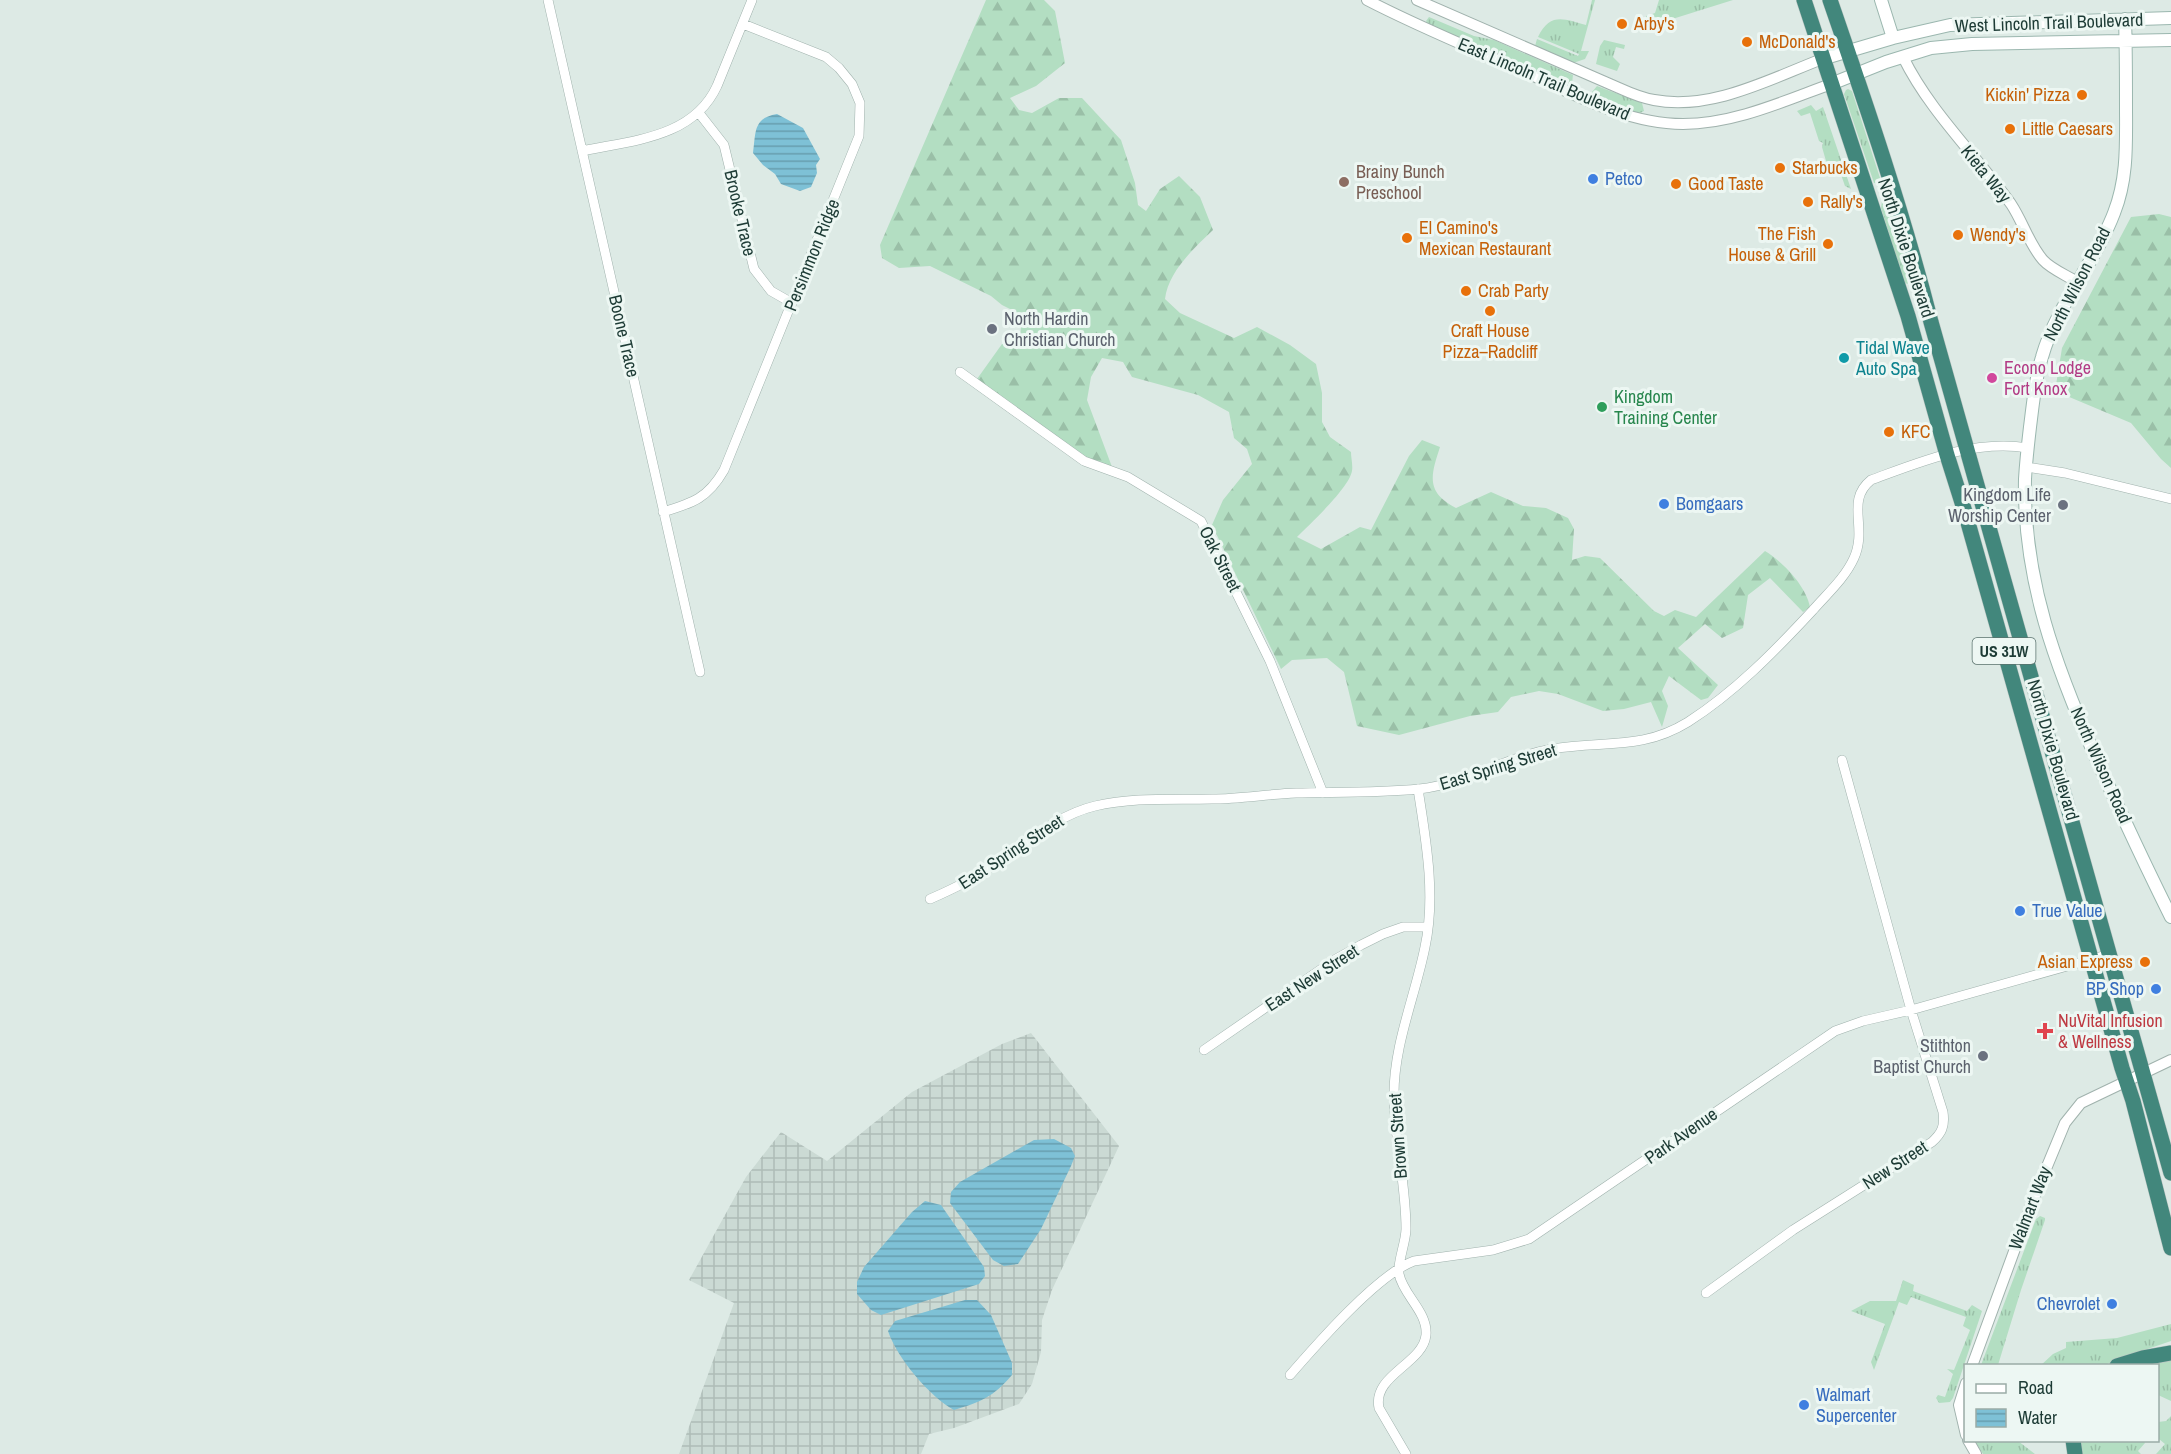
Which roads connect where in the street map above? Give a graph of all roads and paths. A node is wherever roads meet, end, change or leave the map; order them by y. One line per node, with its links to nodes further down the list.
1 (548, 0): 20 (street, Boone Trace)
2 (752, 0): 10 (street)
3 (1367, 0): 18 (street, East Lincoln Trail Boulevard)
4 (1417, 0): 16 (street, East Lincoln Trail Boulevard)
5 (1804, 0): 16 (highway, US 31W)
6 (1830, 0): 14 (highway, US 31W)
7 (1881, 0): 11 (main road)
8 (2171, 18): 9 (main road, West Lincoln Trail Boulevard)
9 (2125, 19): 11 (main road, West Lincoln Trail Boulevard); 12 (main road, North Wilson Road)
10 (743, 24): 19 (street); 22 (street, Persimmon Ridge)
11 (1893, 38): 14 (main road, West Lincoln Trail Boulevard)
12 (2126, 40): 13 (main road, West Lincoln Trail Boulevard); 15 (main road, West Lincoln Trail Boulevard); 21 (main road, North Wilson Road)
13 (2171, 40)
14 (1848, 52): 16 (main road, West Lincoln Trail Boulevard); 17 (highway, North Dixie Boulevard / US 31W)
15 (1903, 57): 17 (main road, West Lincoln Trail Boulevard); 21 (street, Kieta Way)
16 (1822, 59): 18 (highway, North Dixie Boulevard / US 31W)
17 (1856, 73): 18 (main road, West Lincoln Trail Boulevard); 25 (highway, North Dixie Boulevard / US 31W)
18 (1831, 84): 26 (highway, North Dixie Boulevard / US 31W)
19 (699, 113): 20 (street); 22 (street, Brooke Trace)
20 (582, 151): 29 (street, Boone Trace)
21 (2078, 282): 24 (main road, North Wilson Road)
22 (792, 303): 29 (street, Persimmon Ridge)
23 (960, 372): 33 (street, Oak Street)
24 (2028, 448): 25 (street); 27 (main road, North Wilson Road)
25 (1968, 451): 26 (street); 37 (highway, North Dixie Boulevard / US 31W)
26 (1947, 455): 32 (street, East Spring Street); 38 (highway, North Dixie Boulevard / US 31W)
27 (2026, 467): 28 (street); 35 (main road, North Wilson Road)
28 (2171, 499)
29 (663, 512): 30 (street, Boone Trace)
30 (700, 672)
31 (1842, 760): 39 (street, New Street)
32 (1418, 789): 33 (street, East Spring Street); 36 (street, Brown Street)
33 (1323, 793): 34 (street, East Spring Street)
34 (930, 899)
35 (2171, 917)
36 (1428, 927): 40 (street, East New Street); 46 (street, Brown Street)
37 (2110, 954): 38 (street, Park Avenue); 42 (highway, North Dixie Boulevard / US 31W)
38 (2093, 960): 39 (street, Park Avenue); 43 (highway, North Dixie Boulevard / US 31W)
39 (1911, 1010): 46 (street, Park Avenue); 47 (street, New Street)
40 (1204, 1050)
41 (2171, 1060): 42 (street, Walmart Way)
42 (2144, 1074): 43 (street, Walmart Way); 44 (highway, North Dixie Boulevard / US 31W)
43 (2127, 1083): 45 (highway, North Dixie Boulevard / US 31W); 51 (street, Walmart Way)
44 (2171, 1173)
45 (2171, 1248)
46 (1399, 1268): 53 (street, Park Avenue); 56 (street)
47 (1706, 1293)
48 (2171, 1344): 50 (highway)
49 (2171, 1353): 50 (highway)
50 (2143, 1358): 52 (highway)
51 (1972, 1364)
52 (2121, 1364)
53 (1290, 1375)
54 (1964, 1387): 55 (street)
55 (1964, 1430)
56 (1406, 1454)

